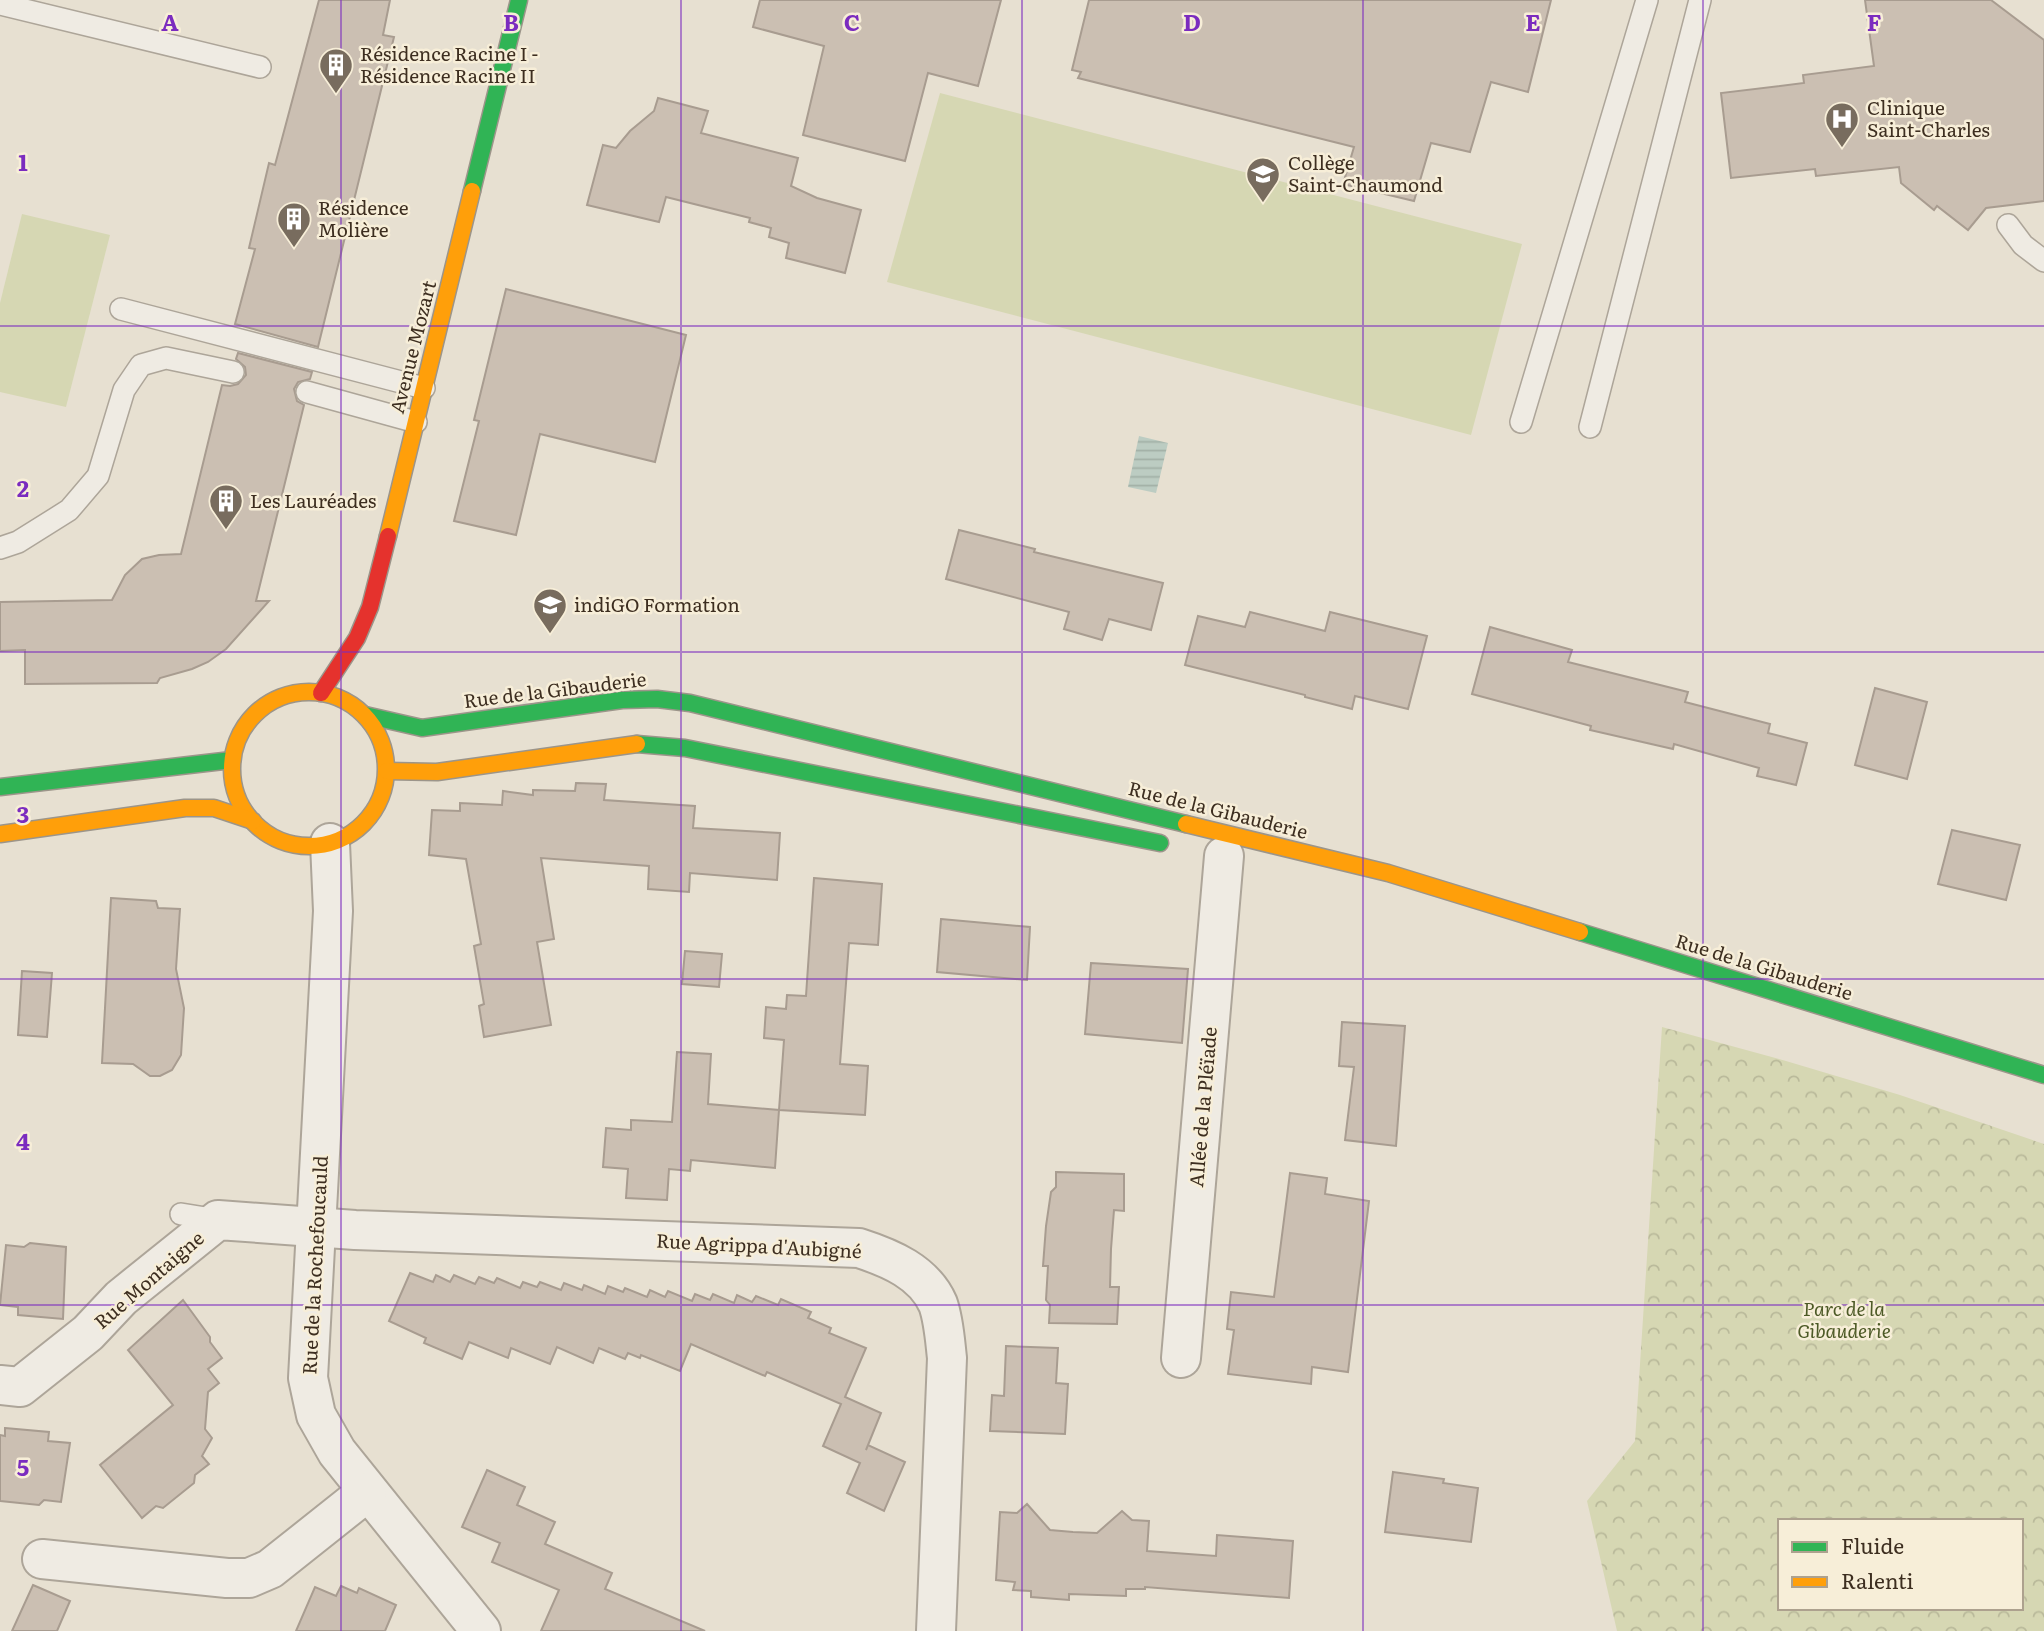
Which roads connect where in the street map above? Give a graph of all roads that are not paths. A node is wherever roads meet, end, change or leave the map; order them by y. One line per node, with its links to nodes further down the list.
1 (519, 0): 10 (street, Avenue Mozart)
2 (1647, 0): 13 (lane)
3 (1700, 0): 14 (lane)
4 (0, 4): 5 (lane)
5 (260, 67)
6 (2008, 225): 7 (lane)
7 (2044, 261)
8 (121, 309): 10 (lane)
9 (233, 372): 15 (lane)
10 (424, 388): 12 (street, Avenue Mozart)
11 (307, 392): 12 (lane)
12 (416, 422): 16 (street, Avenue Mozart)
13 (1521, 422)
14 (1590, 427)
15 (0, 548)
16 (321, 692): 17 (street); 18 (street)
17 (365, 715): 19 (street); 26 (street, Rue de la Gibauderie)
18 (232, 761): 20 (street); 21 (street)
19 (387, 771): 23 (street); 24 (street)
20 (0, 787)
21 (253, 821): 22 (street); 23 (street)
22 (0, 834)
23 (330, 843): 29 (street, Rue de la Rochefoucauld)
24 (1171, 845)
25 (1224, 856): 30 (street, Allée de la Pléïade)
26 (2044, 1075)
27 (181, 1214): 28 (lane)
28 (219, 1220): 29 (street, Rue Montaigne); 31 (street, Rue Montaigne)
29 (316, 1228): 32 (street, Rue de la Rochefoucauld); 35 (street, Rue Agrippa d'Aubigné)
30 (1181, 1358)
31 (0, 1385)
32 (367, 1492): 33 (street); 34 (street, Rue de la Rochefoucauld)
33 (42, 1559)
34 (481, 1631)
35 (936, 1631)

